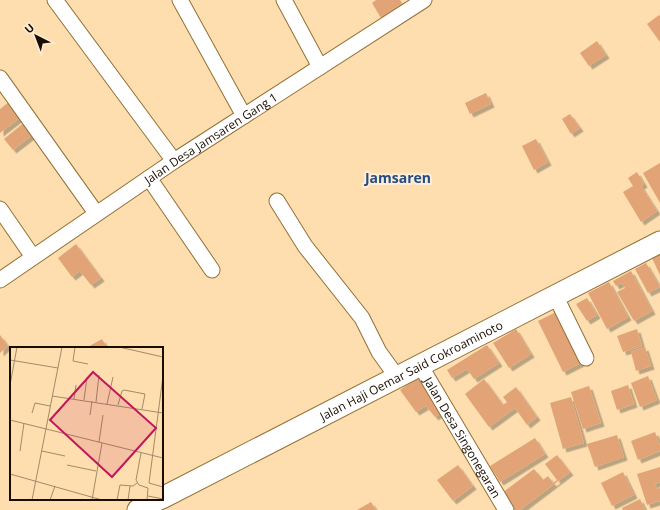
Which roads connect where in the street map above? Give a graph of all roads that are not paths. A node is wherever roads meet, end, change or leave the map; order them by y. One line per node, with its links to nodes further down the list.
1 (55, 0): 8 (street)
2 (180, 0): 7 (street)
3 (284, 0): 5 (street)
4 (424, 0): 5 (street, Jalan Desa Jamsaren Gang 1)
5 (320, 67): 7 (street, Jalan Desa Jamsaren Gang 1)
6 (0, 78): 12 (street)
7 (244, 116): 8 (street, Jalan Desa Jamsaren Gang 1)
8 (174, 161): 9 (street, Jalan Desa Jamsaren Gang 1)
9 (149, 178): 12 (street, Jalan Desa Jamsaren Gang 1); 15 (street)
10 (277, 201): 20 (street)
11 (0, 208): 14 (street)
12 (96, 213): 14 (street, Jalan Desa Jamsaren Gang 1)
13 (660, 242): 17 (main road, Jalan Haji Oemar Said Cokroaminoto)
14 (33, 257): 16 (street, Jalan Desa Jamsaren Gang 1)
15 (212, 270)
16 (0, 280)
17 (555, 295): 18 (street); 19 (main road, Jalan Haji Oemar Said Cokroaminoto)
18 (586, 358)
19 (420, 365): 20 (main road, Jalan Haji Oemar Said Cokroaminoto); 24 (street, Jalan Desa Singonegaran)
20 (397, 377): 21 (main road, Jalan Haji Oemar Said Cokroaminoto)
21 (163, 497)
22 (157, 500): 23 (main road, Jalan Haji Oemar Said Cokroaminoto)
23 (138, 510)
24 (506, 510)

